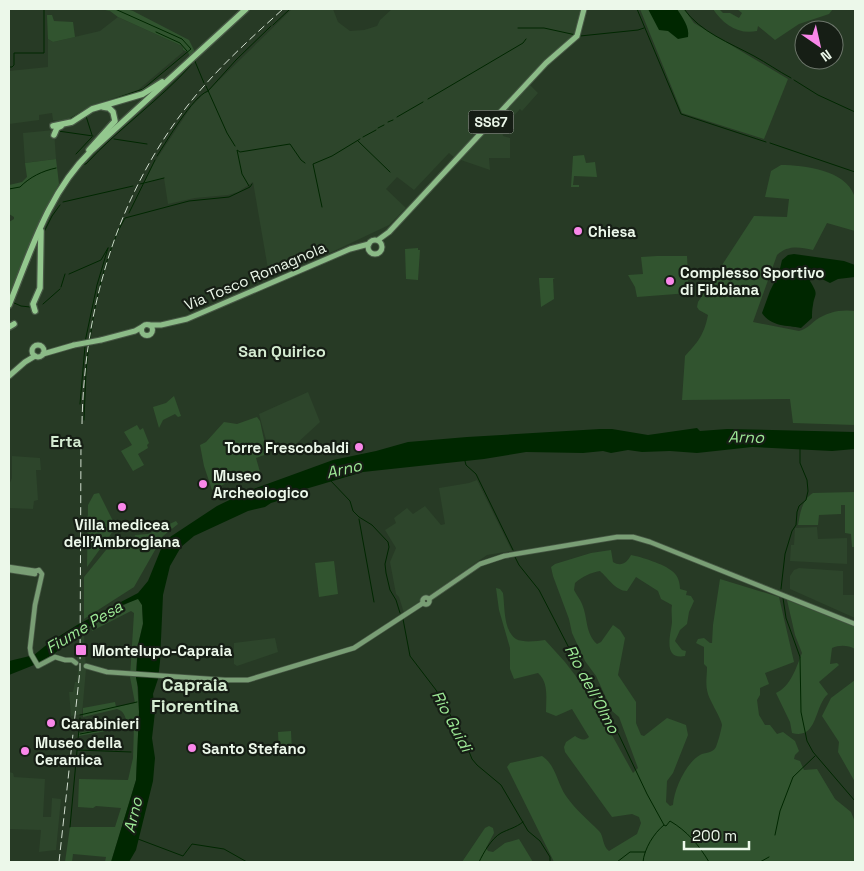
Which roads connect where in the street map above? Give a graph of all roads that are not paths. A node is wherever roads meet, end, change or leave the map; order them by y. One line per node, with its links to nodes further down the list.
1 (244, 9): 3 (highway); 7 (highway)
2 (584, 9): 9 (main road, SS67)
3 (165, 79): 5 (highway); 7 (highway)
4 (53, 124): 5 (highway)
5 (61, 125): 6 (highway); 7 (highway)
6 (54, 135)
7 (86, 153): 8 (highway)
8 (51, 201): 11 (highway); 12 (highway); 13 (highway)
9 (380, 242): 10 (main road, Via Tosco Romagnola / SS67); 10 (main road, Via Tosco Romagnola / SS67)
10 (369, 246): 15 (main road, Via Tosco Romagnola / SS67)
11 (9, 299)
12 (9, 305)
13 (35, 311)
14 (149, 325): 15 (main road, Via Tosco Romagnola / SS67); 16 (main road, Via Tosco Romagnola / SS67); 17 (main road)
15 (161, 325): 17 (main road, Via Tosco Romagnola / SS67)
16 (142, 327): 18 (main road, Via Tosco Romagnola / SS67); 19 (main road)
17 (152, 331): 19 (main road, Via Tosco Romagnola / SS67)
18 (132, 332): 19 (main road, Via Tosco Romagnola / SS67); 21 (main road, Via Tosco Romagnola / SS67, bridge)
19 (144, 334)
20 (43, 347): 21 (main road, Via Tosco Romagnola / SS67); 22 (main road); 23 (main road)
21 (58, 350): 23 (main road, Via Tosco Romagnola / SS67)
22 (34, 354): 23 (main road, Via Tosco Romagnola / SS67); 24 (main road)
23 (43, 354)
24 (9, 376)
25 (9, 568): 27 (main road)
26 (855, 622): 28 (main road)
27 (77, 663)
28 (87, 666)

